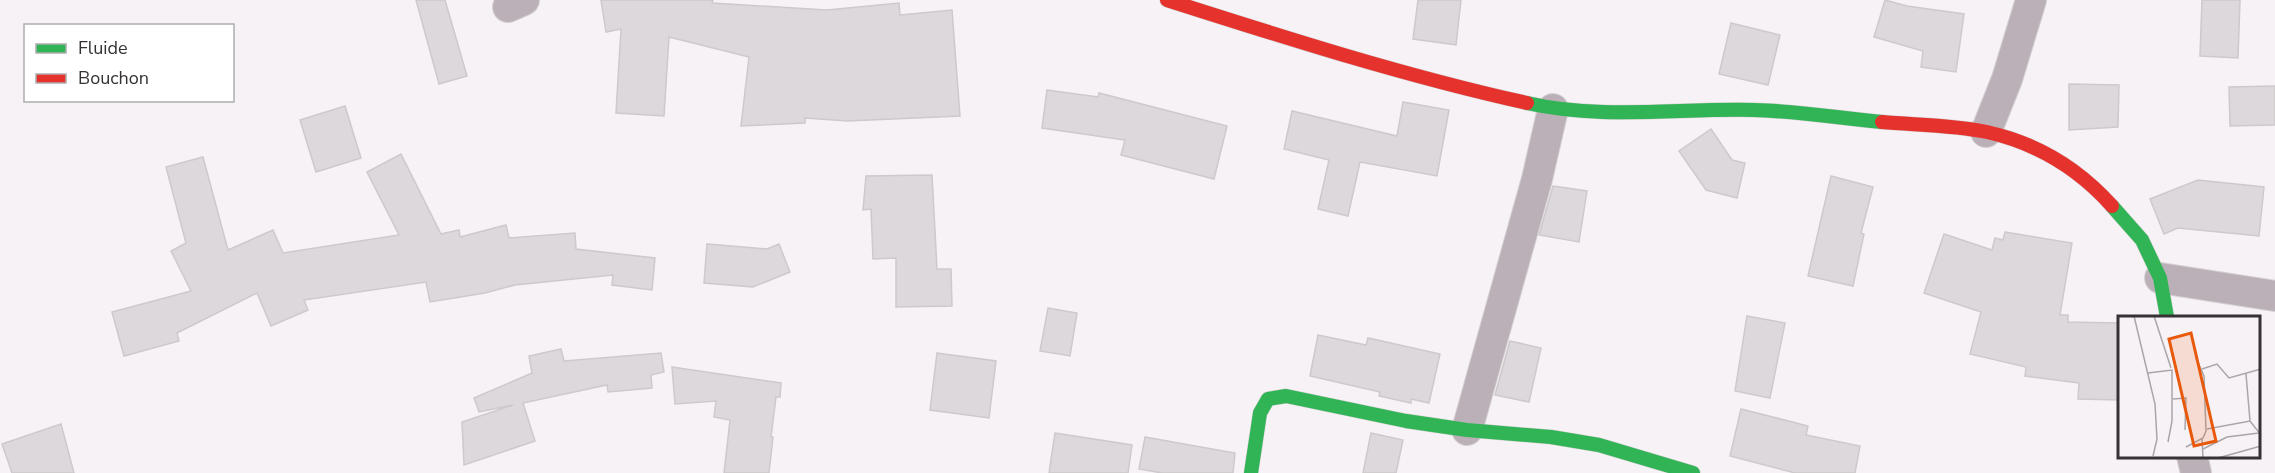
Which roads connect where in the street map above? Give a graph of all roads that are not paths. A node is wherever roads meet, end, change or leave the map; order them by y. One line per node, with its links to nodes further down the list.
1 (1167, 0): 3 (street)
2 (2031, 0): 4 (street)
3 (1553, 109): 4 (street); 8 (street)
4 (1986, 132): 5 (street)
5 (2160, 278): 6 (street); 7 (street)
6 (2275, 296)
7 (2167, 316)
8 (1467, 430): 10 (street); 11 (street)
9 (2192, 458): 12 (street)
10 (1251, 473)
11 (1693, 473)
12 (2196, 473)

